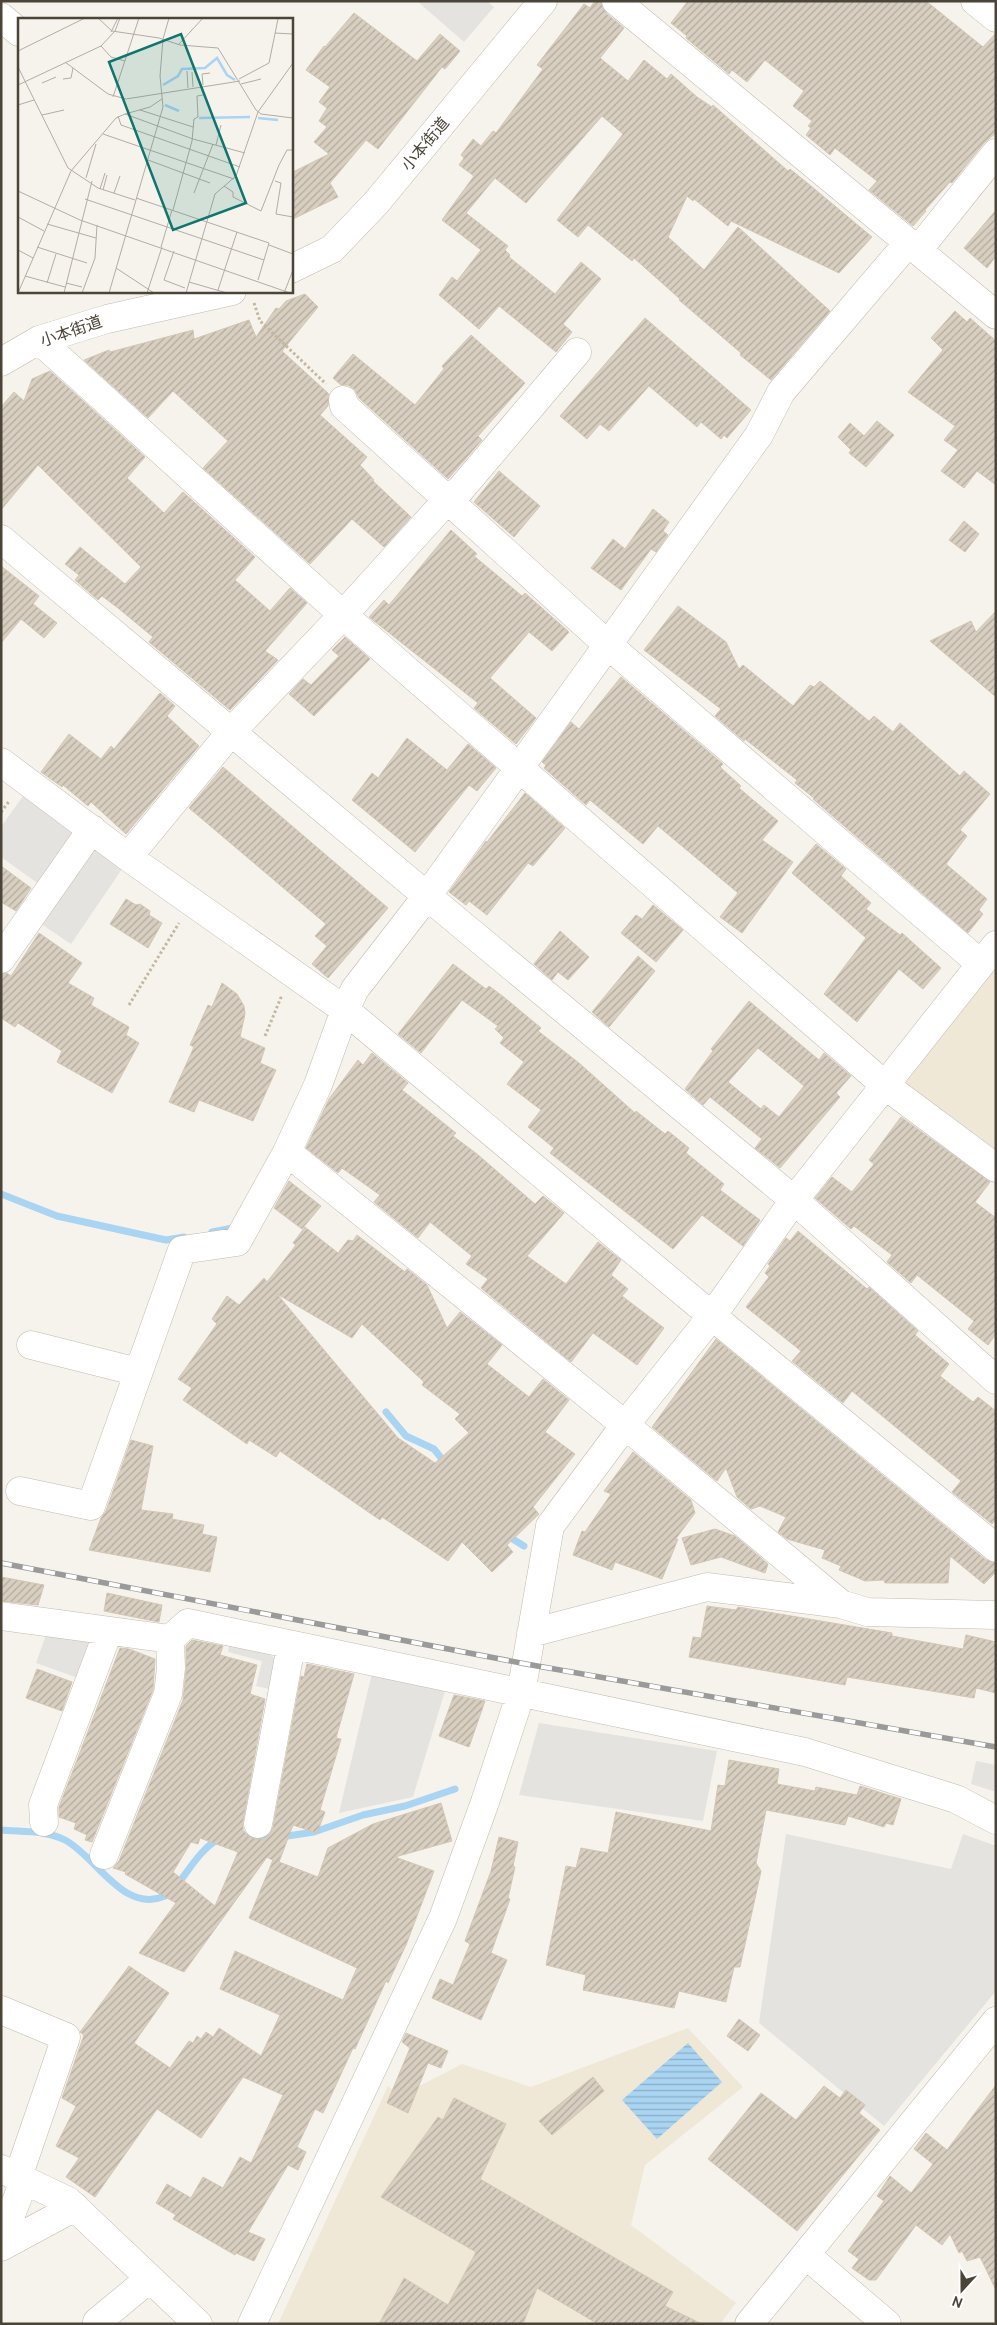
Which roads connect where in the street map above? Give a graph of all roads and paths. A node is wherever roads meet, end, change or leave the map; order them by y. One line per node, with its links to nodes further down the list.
1 (543, 1): 9 (street, 小本街道)
2 (616, 1): 8 (street)
3 (975, 1): 5 (street)
4 (1, 17): 6 (street)
5 (996, 18)
6 (18, 31)
7 (996, 153): 8 (street)
8 (913, 247): 12 (street); 20 (street)
9 (292, 268)
10 (180, 297): 11 (street, 小本街道); 13 (street, 小本街道)
11 (243, 297): 16 (path)
12 (996, 315)
13 (39, 340): 15 (street, 小本街道); 19 (street)
14 (577, 352): 17 (street)
15 (1, 362)
16 (343, 400): 17 (street)
17 (448, 499): 19 (street); 20 (street)
18 (1, 538): 21 (street)
19 (343, 615): 21 (street); 23 (street)
20 (608, 645): 23 (street); 28 (street)
21 (231, 732): 25 (street); 26 (street)
22 (1, 762): 24 (street)
23 (520, 768): 26 (street); 34 (street)
24 (92, 829): 25 (street); 29 (street)
25 (128, 857): 27 (street)
26 (427, 896): 32 (street); 37 (street)
27 (192, 902): 30 (street); 31 (path)
28 (988, 955): 34 (street)
29 (1, 959)
30 (291, 972): 32 (street); 33 (path)
31 (129, 1006)
32 (345, 1010): 35 (street); 38 (street)
33 (265, 1036)
34 (886, 1086): 36 (street); 37 (street)
35 (287, 1152): 40 (street); 42 (street)
36 (996, 1168)
37 (794, 1200): 38 (street); 41 (street)
38 (712, 1316): 42 (street); 44 (street)
39 (30, 1345): 40 (street)
40 (138, 1372): 43 (street)
41 (996, 1380)
42 (625, 1425): 45 (street); 49 (street)
43 (20, 1492)
44 (996, 1548)
45 (841, 1604): 46 (street); 49 (street)
46 (996, 1615)
47 (1, 1616): 48 (street)
48 (108, 1632): 50 (street); 54 (street)
49 (531, 1633): 52 (street)
50 (170, 1639): 51 (street); 56 (street)
51 (291, 1646): 52 (street); 55 (street)
52 (522, 1693): 53 (street); 67 (street)
53 (996, 1820)
54 (44, 1822)
55 (258, 1824)
56 (104, 1856)
57 (1, 2010): 59 (street)
58 (996, 2021): 63 (street)
59 (15, 2175): 60 (street); 61 (street)
60 (75, 2207): 62 (street); 64 (street)
61 (1, 2240)
62 (1, 2247)
63 (806, 2256): 68 (street); 69 (street)
64 (149, 2279): 65 (street); 66 (street)
65 (97, 2322)
66 (198, 2324)
67 (252, 2324)
68 (749, 2324)
69 (887, 2324)

